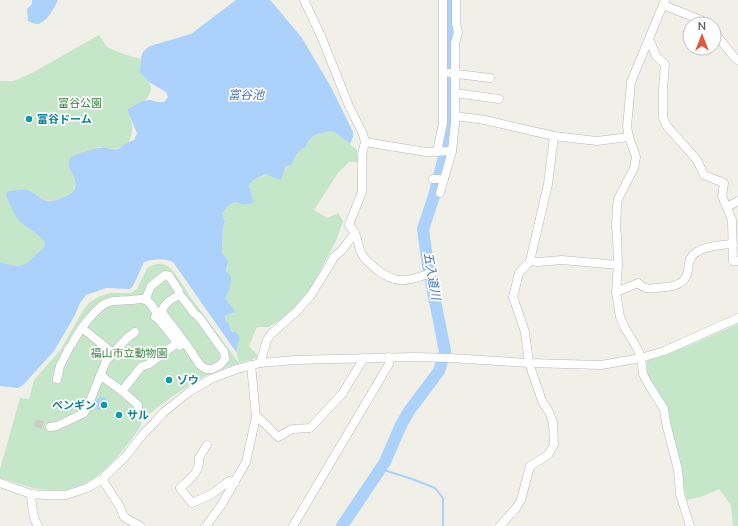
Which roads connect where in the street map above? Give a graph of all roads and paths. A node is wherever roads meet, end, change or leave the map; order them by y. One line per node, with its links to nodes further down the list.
1 (304, 0): 18 (street)
2 (443, 0): 9 (street)
3 (456, 0): 10 (street)
4 (664, 2): 5 (street); 6 (street)
5 (694, 16)
6 (649, 40): 17 (street); 25 (street)
7 (722, 42): 8 (street)
8 (738, 60)
9 (443, 73): 10 (street); 15 (street)
10 (454, 73): 11 (street); 12 (street)
11 (490, 78)
12 (455, 93): 13 (street); 14 (street)
13 (499, 99)
14 (455, 119): 15 (street); 16 (street); 19 (street)
15 (443, 123): 20 (street)
16 (554, 136): 17 (street); 28 (street)
17 (629, 137): 30 (street)
18 (365, 142): 20 (street); 26 (street)
19 (452, 151): 20 (street); 21 (street)
20 (437, 152)
21 (444, 178): 22 (street); 23 (street)
22 (433, 179)
23 (440, 193)
24 (738, 201): 25 (street)
25 (727, 207): 27 (street)
26 (355, 233): 31 (street); 43 (street)
27 (733, 244): 29 (street); 32 (street)
28 (530, 261): 30 (street); 44 (street)
29 (738, 261)
30 (618, 265): 32 (street)
31 (434, 272)
32 (616, 292): 42 (street)
33 (179, 296): 34 (street); 35 (street); 35 (street)
34 (145, 300): 35 (street); 37 (street)
35 (157, 315): 48 (street)
36 (738, 318): 42 (street)
37 (82, 328): 39 (street); 47 (street)
38 (135, 332): 39 (street)
39 (113, 354): 46 (street)
40 (388, 357): 41 (street); 44 (street); 60 (street)
41 (364, 358): 43 (street); 50 (street)
42 (641, 358): 44 (street); 62 (street)
43 (260, 363): 45 (street)
44 (529, 363): 61 (street)
45 (251, 365): 50 (street); 53 (street)
46 (100, 375): 48 (street); 51 (street)
47 (57, 379)
48 (122, 391): 49 (street)
49 (138, 410)
50 (256, 417): 55 (street)
51 (50, 427)
52 (207, 445): 55 (street)
53 (102, 479): 56 (street); 58 (street)
54 (0, 482): 56 (street)
55 (235, 482): 59 (street)
56 (32, 494): 57 (street)
57 (38, 526)
58 (140, 526)
59 (206, 526)
60 (293, 526)
61 (500, 526)
62 (690, 526)

